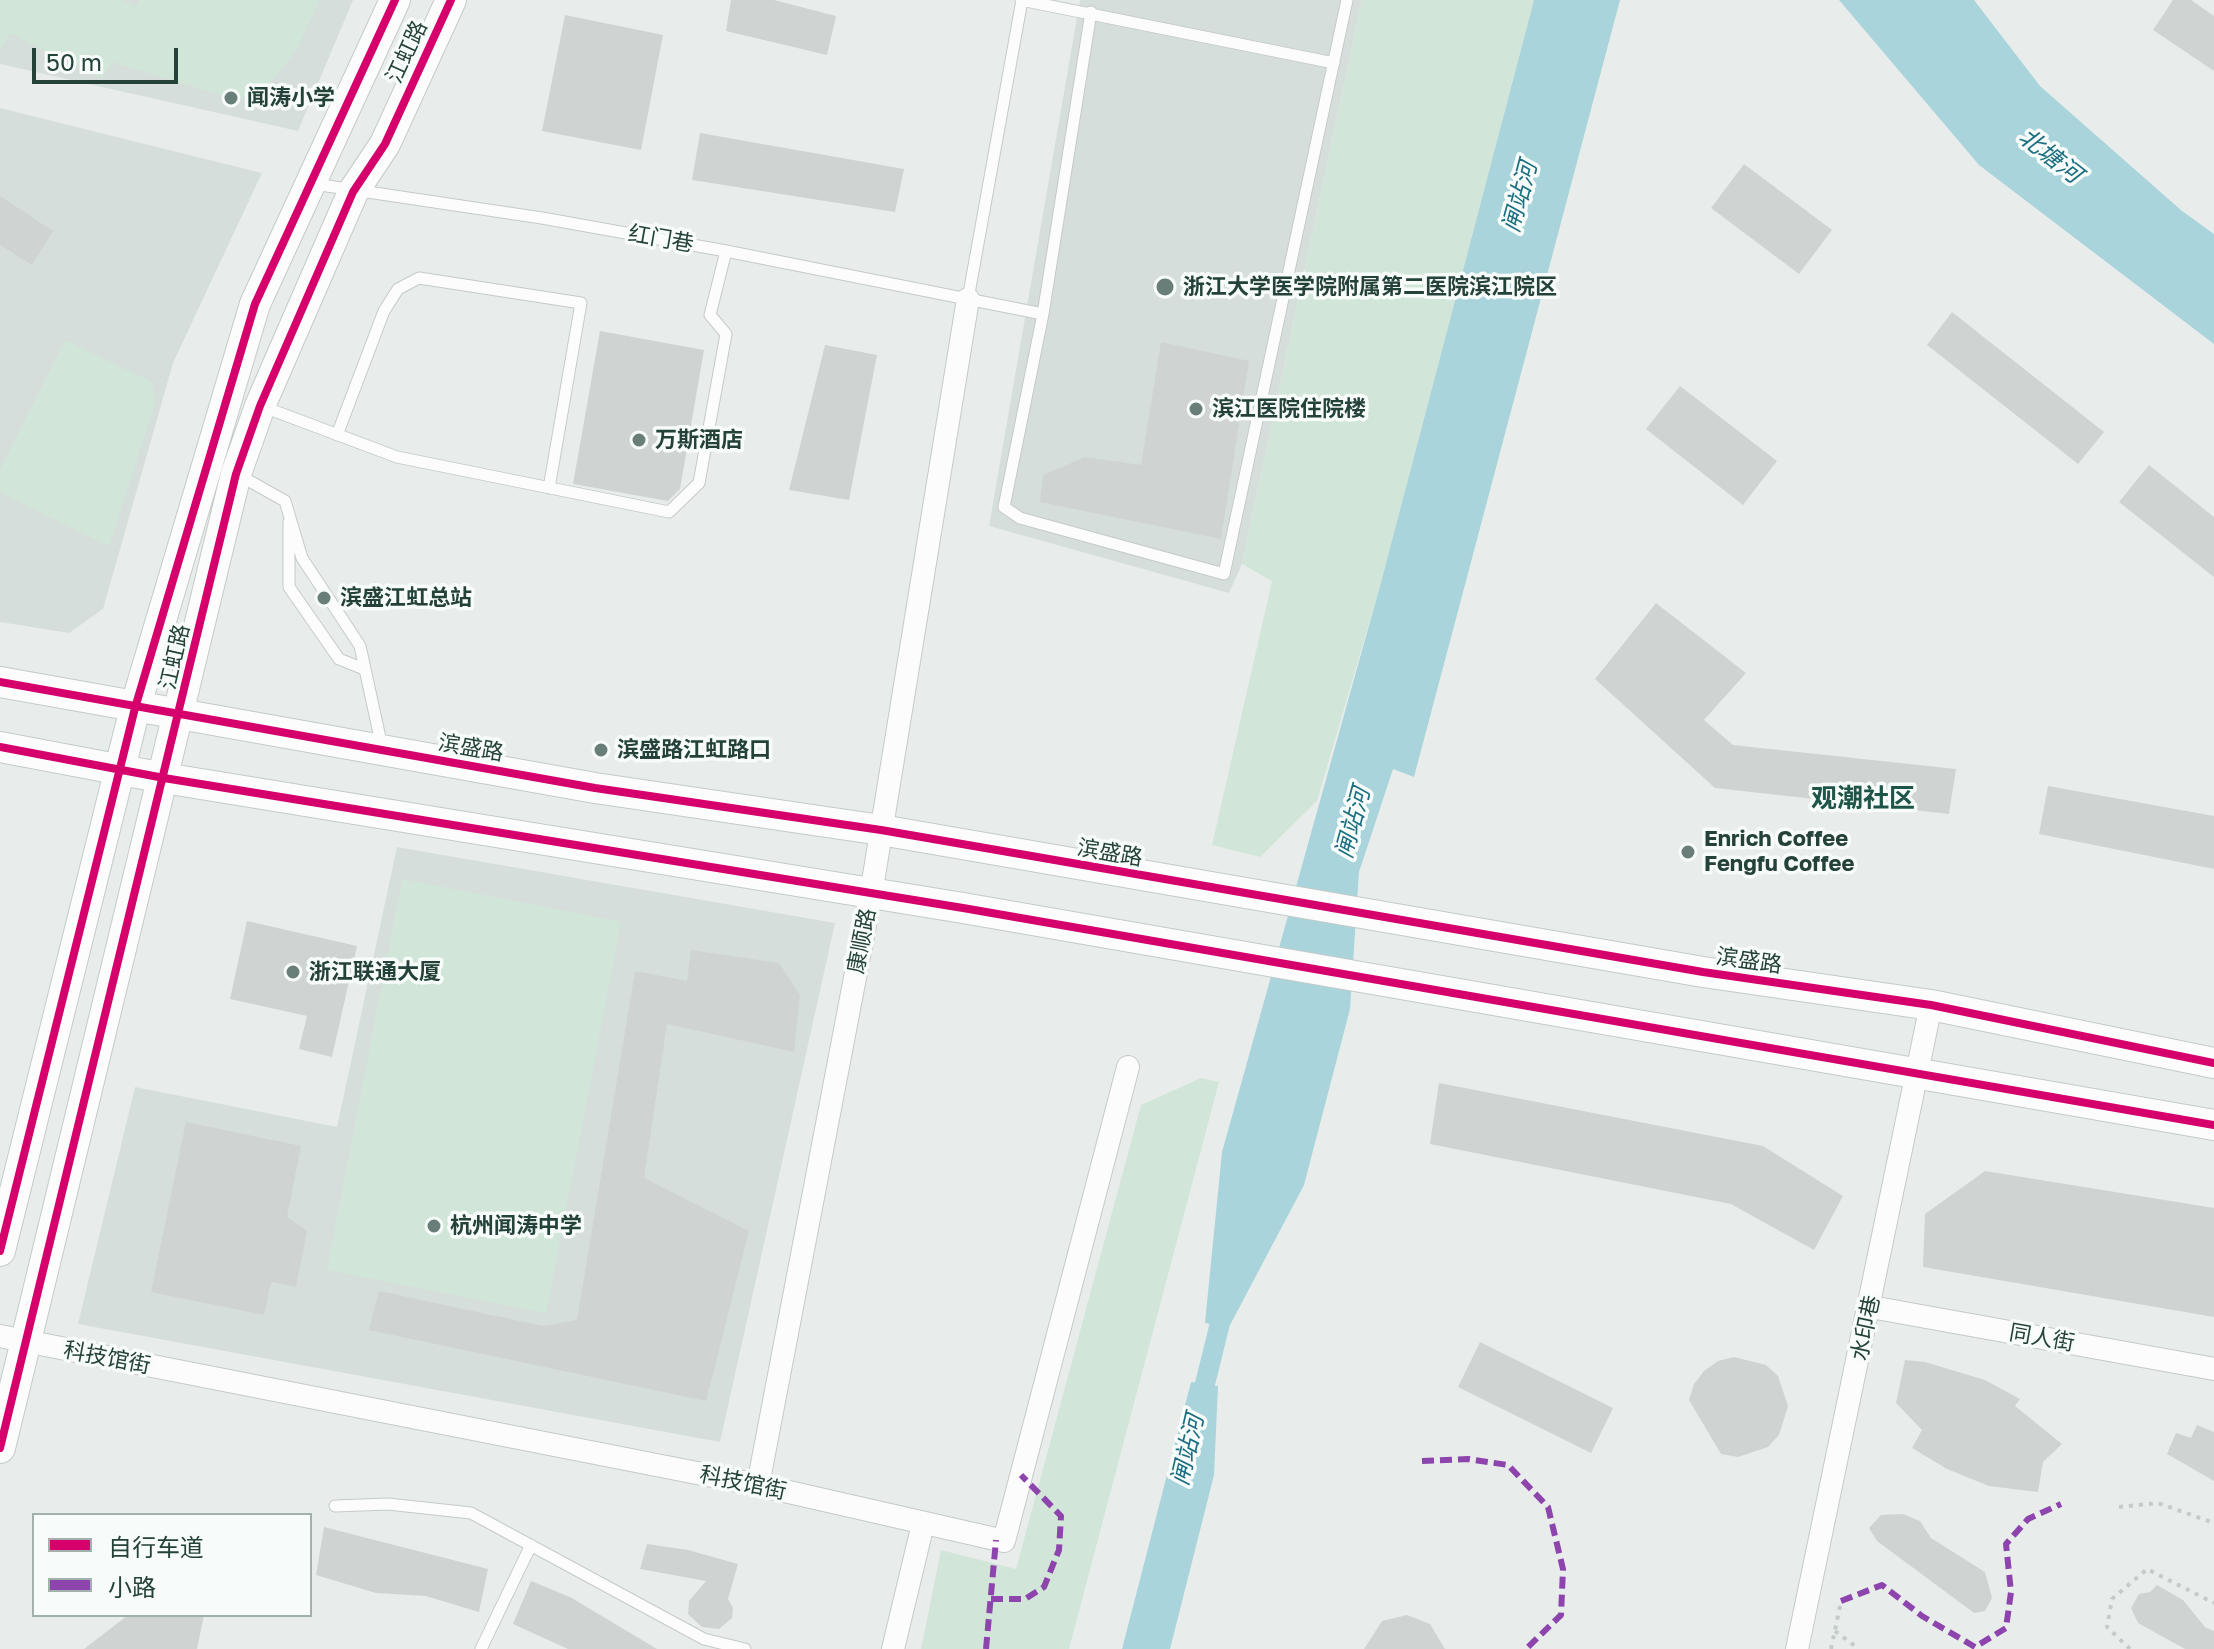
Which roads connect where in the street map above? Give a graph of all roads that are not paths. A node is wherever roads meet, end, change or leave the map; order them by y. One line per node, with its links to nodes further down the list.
1 (395, 0): 7 (main road, 江虹路)
2 (451, 0): 8 (main road, 江虹路)
3 (1022, 0): 5 (lane); 10 (lane)
4 (1347, 0): 6 (lane)
5 (1091, 12): 6 (lane); 11 (lane)
6 (1334, 63): 11 (lane)
7 (309, 183): 8 (lane, 红门巷); 19 (main road, 江虹路)
8 (353, 192): 9 (lane, 红门巷); 12 (main road, 江虹路)
9 (726, 251): 10 (lane, 红门巷); 15 (lane)
10 (968, 299): 11 (lane, 红门巷); 25 (street, 康顺路)
11 (1043, 314)
12 (260, 406): 13 (lane); 14 (main road, 江虹路)
13 (337, 435): 15 (lane); 15 (lane)
14 (236, 474): 16 (lane); 20 (main road, 江虹路)
15 (549, 488)
16 (290, 511): 17 (lane); 17 (lane)
17 (364, 669): 22 (lane)
18 (0, 682): 19 (main road, 滨盛路)
19 (135, 708): 20 (main road, 滨盛路); 23 (main road, 江虹路)
20 (179, 716): 22 (main road, 滨盛路); 24 (main road, 江虹路)
21 (0, 747): 23 (main road)
22 (382, 751): 25 (main road, 滨盛路)
23 (119, 770): 24 (main road); 32 (main road, 江虹路)
24 (164, 778): 26 (main road); 34 (main road, 江虹路)
25 (881, 830): 26 (street, 康顺路); 27 (main road, 滨盛路)
26 (871, 894): 30 (main road); 37 (street, 康顺路)
27 (1931, 1005): 28 (main road, 滨盛路); 30 (street, 水印巷)
28 (2214, 1063)
29 (1128, 1067): 39 (street, 科技馆街)
30 (1917, 1075): 31 (main road); 33 (street, 水印巷)
31 (2214, 1125)
32 (0, 1251)
33 (1871, 1307): 35 (street, 同人街); 44 (street, 水印巷)
34 (12, 1339): 36 (main road, 江虹路); 37 (street, 科技馆街)
35 (2214, 1369)
36 (0, 1448)
37 (758, 1485): 39 (street, 科技馆街)
38 (335, 1506): 40 (lane)
39 (923, 1524): 43 (street)
40 (531, 1545): 41 (lane); 42 (lane)
41 (481, 1649)
42 (745, 1649)
43 (893, 1649)
44 (1797, 1649)

